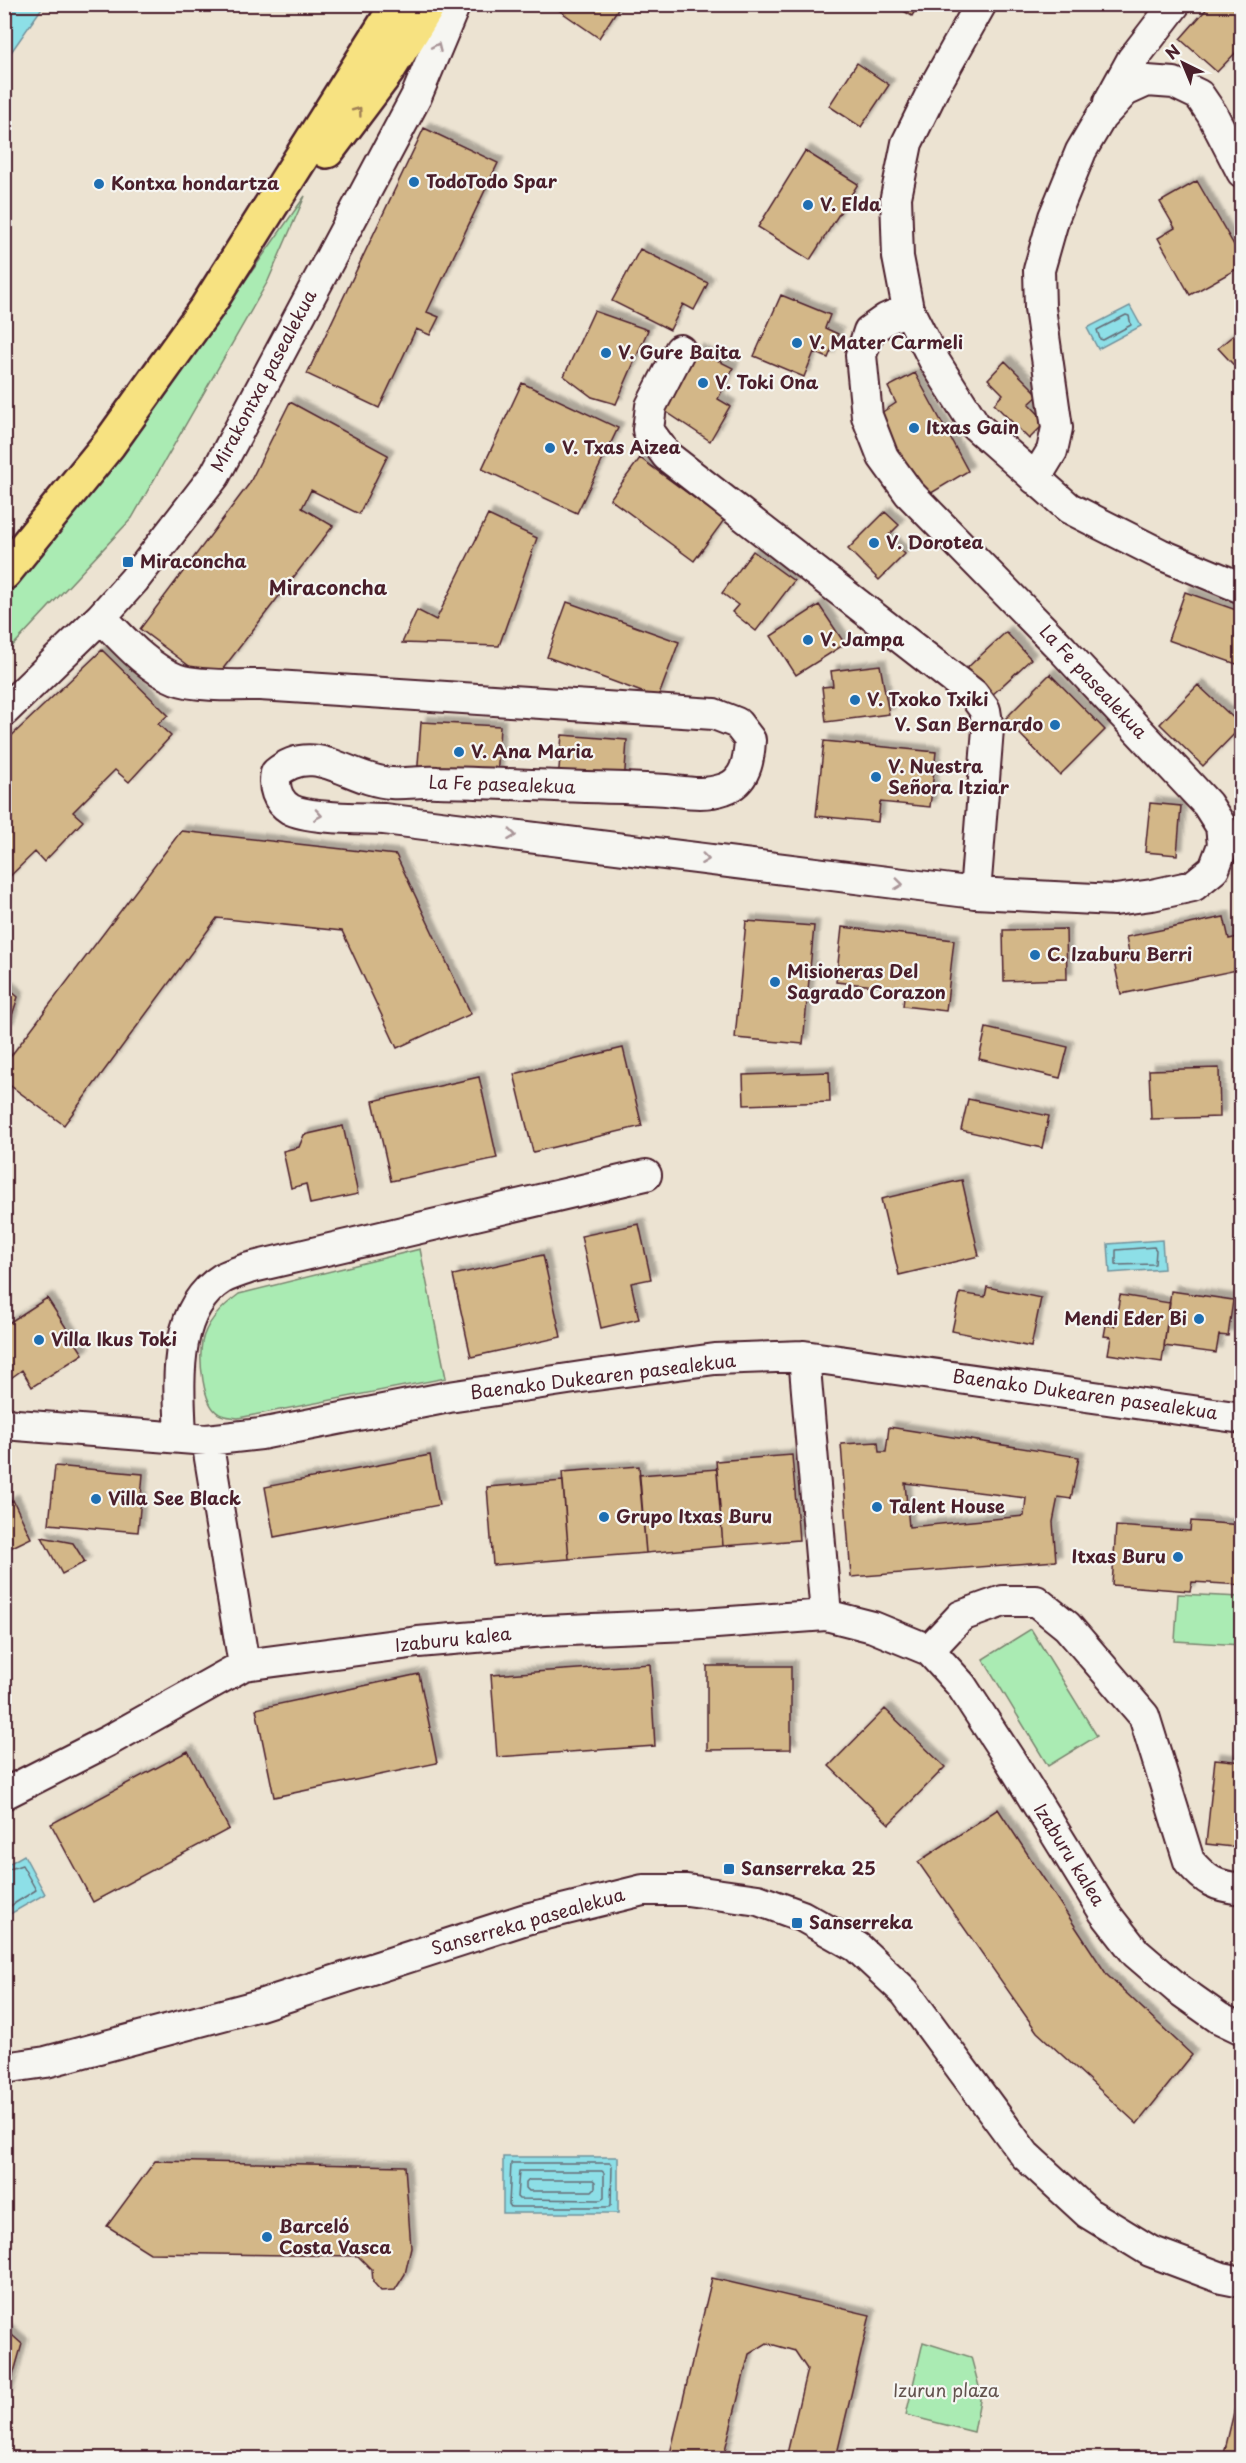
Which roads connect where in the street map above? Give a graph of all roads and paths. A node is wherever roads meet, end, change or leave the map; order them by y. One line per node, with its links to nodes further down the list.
1 (398, 4): 12 (main road)
2 (413, 4): 7 (street)
3 (429, 4): 7 (main road)
4 (455, 4): 8 (street, Mirakontxa pasealekua, one-way to 4)
5 (981, 4): 13 (street)
6 (1175, 4): 9 (street)
7 (392, 76): 8 (street); 10 (street); 12 (main road, one-way to 7)
8 (424, 76): 10 (street, Mirakontxa pasealekua)
9 (1101, 117): 11 (street); 15 (street)
10 (393, 137): 18 (street, Mirakontxa pasealekua)
11 (1242, 172)
12 (207, 307): 16 (main road)
13 (908, 309): 15 (street); 20 (street, La Fe pasealekua)
14 (680, 350): 20 (street)
15 (1035, 479): 17 (street)
16 (4, 573)
17 (1242, 588)
18 (100, 617): 19 (street, Mirakontxa pasealekua); 20 (street, La Fe pasealekua, one-way to 20)
19 (4, 711)
20 (975, 893)
21 (646, 1175): 25 (street)
22 (804, 1356): 23 (street, Baenako Dukearen pasealekua); 25 (street, Baenako Dukearen pasealekua); 26 (street)
23 (1242, 1418)
24 (4, 1424): 25 (street, Baenako Dukearen pasealekua)
25 (194, 1439): 28 (street)
26 (826, 1615): 27 (street, Izaburu kalea); 28 (street, Izaburu kalea)
27 (929, 1650): 30 (street); 31 (street, Izaburu kalea)
28 (244, 1665): 29 (street, Izaburu kalea)
29 (4, 1794)
30 (1242, 1888)
31 (1242, 2029)
32 (4, 2068): 33 (street, Sanserreka pasealekua)
33 (1242, 2282)

